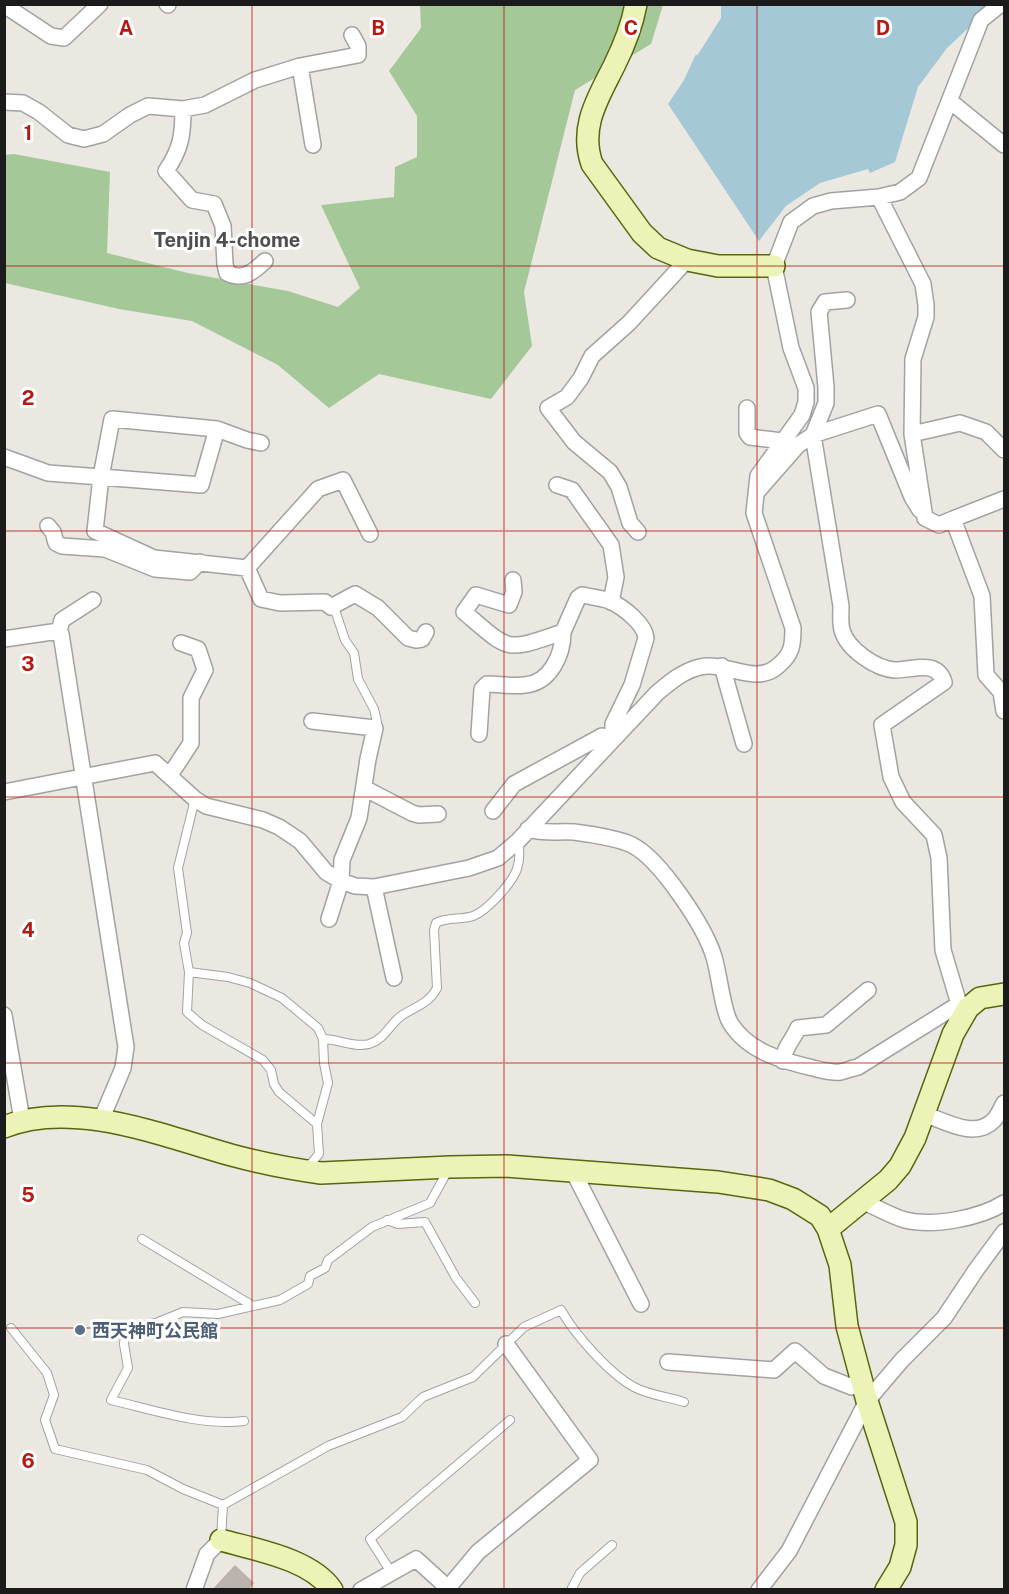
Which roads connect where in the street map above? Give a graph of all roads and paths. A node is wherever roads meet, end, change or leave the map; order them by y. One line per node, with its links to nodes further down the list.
1 (100, 4): 4 (street)
2 (636, 4): 13 (street)
3 (1001, 4): 7 (street)
4 (4, 5)
5 (352, 35): 6 (street)
6 (300, 66): 9 (street); 10 (street)
7 (950, 100): 11 (street); 12 (street)
8 (4, 102): 9 (street)
9 (183, 109): 14 (street)
10 (313, 145)
11 (1005, 145)
12 (879, 197): 15 (street); 19 (street)
13 (687, 260): 15 (street); 32 (street)
14 (266, 261)
15 (774, 266): 21 (street)
16 (847, 300): 20 (street)
17 (747, 408): 21 (street)
18 (216, 429): 22 (street); 25 (street); 25 (street)
19 (912, 434): 23 (street); 29 (street)
20 (813, 435): 27 (street); 29 (street); 67 (street)
21 (782, 441): 27 (street)
22 (261, 443)
23 (1005, 450)
24 (4, 457): 25 (street)
25 (101, 477): 34 (street)
26 (557, 485): 38 (street)
27 (754, 495): 45 (street)
28 (1005, 499): 30 (street)
29 (925, 518): 30 (street)
30 (953, 519): 46 (street)
31 (48, 526): 34 (street)
32 (638, 532)
33 (370, 534): 35 (street)
34 (200, 562): 35 (street)
35 (247, 568): 39 (street)
36 (513, 580): 42 (street)
37 (93, 600): 40 (street)
38 (611, 602): 42 (street); 50 (street)
39 (332, 607): 41 (street); 48 (lane)
40 (59, 631): 43 (street); 52 (street)
41 (426, 632)
42 (563, 632): 49 (street)
43 (4, 639)
44 (181, 643): 53 (street)
45 (722, 666): 50 (street); 51 (street)
46 (1005, 711)
47 (312, 721): 48 (street)
48 (375, 728): 54 (street)
49 (479, 734)
50 (613, 739): 57 (street); 59 (street)
51 (744, 744)
52 (83, 776): 53 (street); 55 (street); 73 (street)
53 (170, 776): 56 (street)
54 (364, 788): 58 (street); 60 (street)
55 (4, 792)
56 (195, 799): 60 (street); 63 (lane)
57 (493, 811)
58 (438, 814)
59 (523, 835): 61 (street); 69 (lane); 70 (street)
60 (341, 881): 61 (street); 62 (street)
61 (374, 887): 64 (street)
62 (330, 919)
63 (189, 972): 69 (lane); 75 (lane)
64 (394, 978)
65 (868, 990): 70 (street)
66 (1005, 994): 67 (street)
67 (963, 1006): 70 (street); 72 (street)
68 (4, 1015): 74 (street)
69 (323, 1039): 75 (lane)
70 (783, 1061)
71 (1005, 1104): 72 (street)
72 (924, 1114): 79 (street)
73 (100, 1120): 74 (street); 77 (street)
74 (13, 1123)
75 (317, 1124): 77 (lane)
76 (450, 1167): 77 (street); 78 (street); 81 (lane)
77 (304, 1171)
78 (573, 1171): 82 (street); 86 (street)
79 (862, 1201): 80 (street); 82 (street)
80 (1005, 1203)
81 (387, 1220): 85 (lane); 87 (lane)
82 (828, 1229): 91 (street)
83 (1005, 1232): 91 (street)
84 (142, 1239): 87 (lane)
85 (475, 1303)
86 (641, 1304)
87 (253, 1306): 94 (lane)
88 (11, 1328): 95 (lane)
89 (506, 1344): 92 (lane); 95 (lane); 98 (street)
90 (668, 1362): 91 (street)
91 (865, 1392): 103 (street); 104 (street)
92 (684, 1402)
93 (510, 1420): 98 (lane)
94 (244, 1421)
95 (223, 1505): 96 (lane)
96 (221, 1540): 99 (street); 100 (street)
97 (612, 1545): 102 (lane)
98 (391, 1572): 101 (street)
99 (194, 1590)
100 (332, 1590)
101 (362, 1590)
102 (574, 1590)
103 (759, 1590)
104 (886, 1590)

